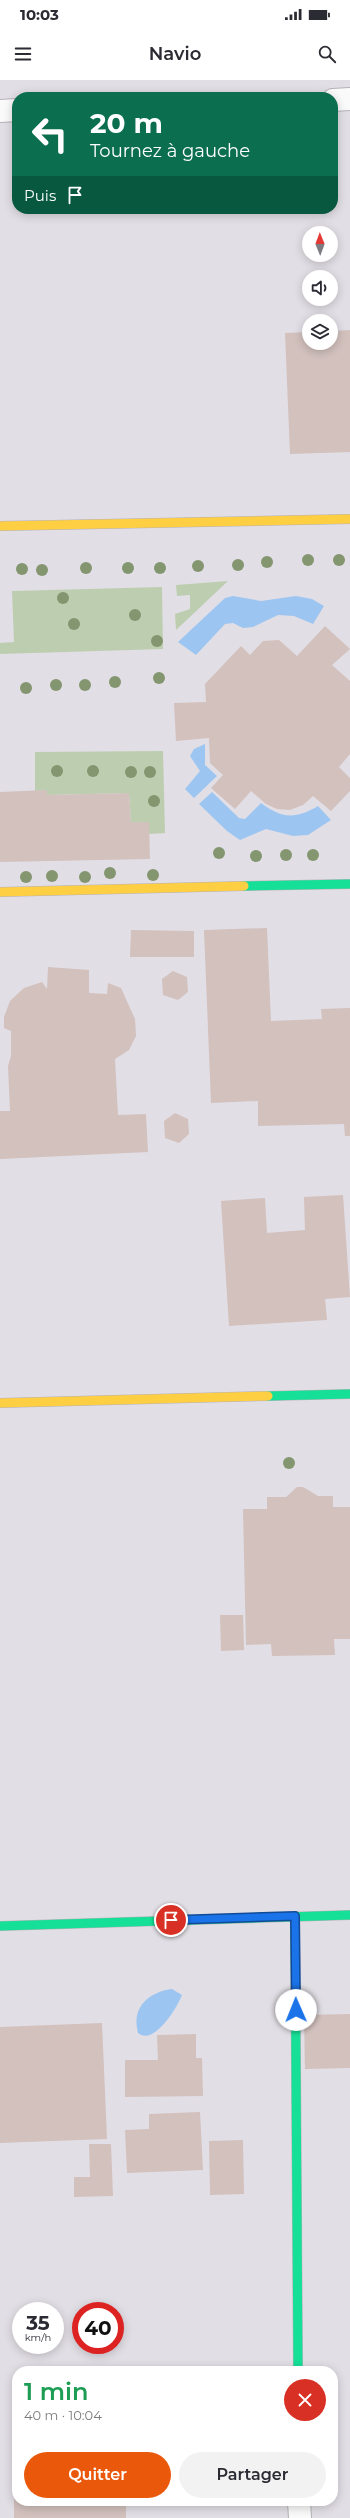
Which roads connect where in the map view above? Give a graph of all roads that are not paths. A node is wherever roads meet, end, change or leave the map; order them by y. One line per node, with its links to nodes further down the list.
1 (350, 99): 2 (street)
2 (338, 100)
3 (12, 110): 4 (street)
4 (0, 111)
5 (350, 519): 6 (street)
6 (0, 526)
7 (350, 884): 8 (street)
8 (0, 892)
9 (350, 1394): 10 (street)
10 (0, 1403)
11 (350, 1915): 12 (street)
12 (295, 1916): 13 (street); 14 (street)
13 (0, 1926)
14 (298, 2366)
15 (299, 2506): 16 (street)
16 (300, 2518)

